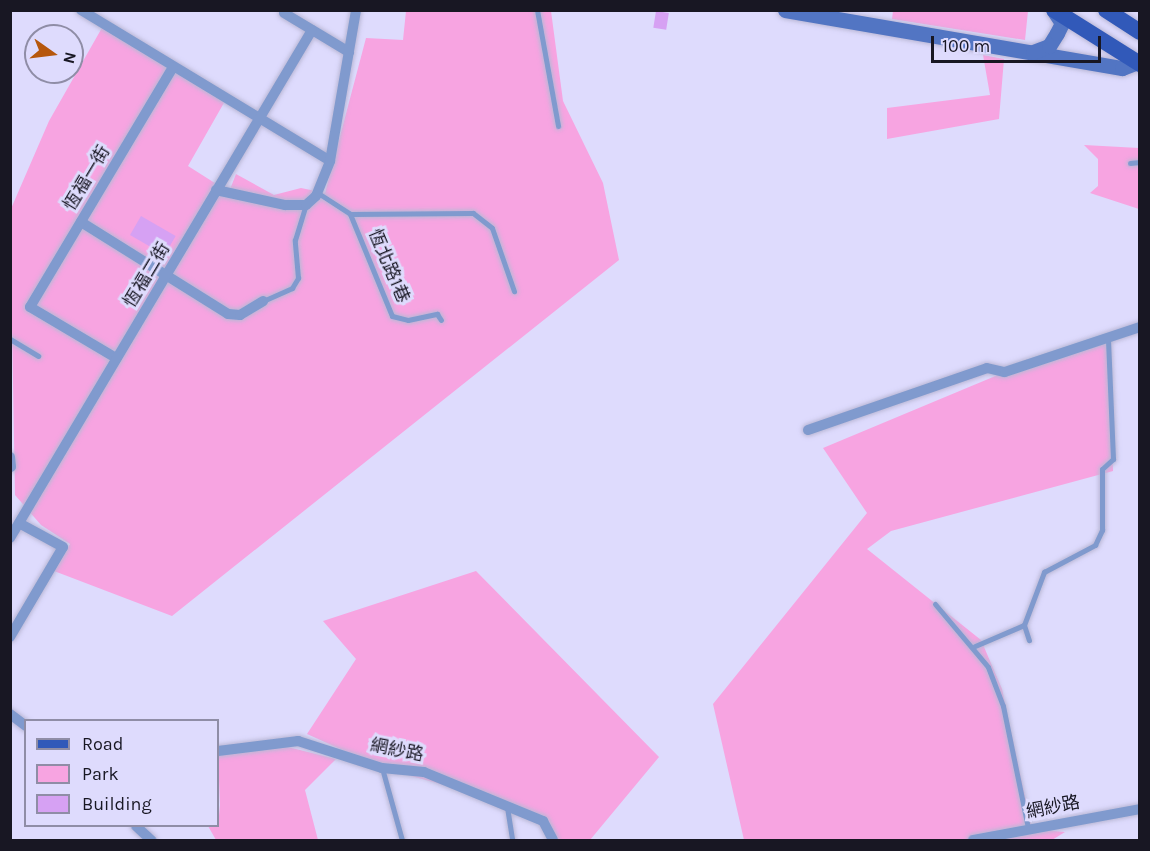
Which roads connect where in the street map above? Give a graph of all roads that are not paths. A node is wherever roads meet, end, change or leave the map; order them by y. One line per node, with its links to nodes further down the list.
1 (356, 10): 10 (street)
2 (537, 10): 15 (lane)
3 (785, 10): 11 (main road)
4 (1106, 10): 9 (main road)
5 (85, 11): 13 (street)
6 (1054, 11): 11 (main road); 12 (main road)
7 (284, 13): 8 (street)
8 (312, 30): 10 (street); 14 (street, 恆福二街)
9 (1140, 32)
10 (349, 52): 16 (street)
11 (1033, 52): 12 (main road)
12 (1139, 63)
13 (173, 67): 14 (street); 23 (street, 恆福一街)
14 (258, 118): 16 (street); 19 (street, 恆福二街)
15 (558, 126)
16 (330, 161): 20 (street)
17 (1140, 162): 18 (lane)
18 (1130, 163)
19 (216, 190): 21 (street); 24 (street, 恆福二街)
20 (318, 194): 21 (street); 22 (lane, 恆北路1巷)
21 (306, 206): 26 (lane)
22 (350, 214): 25 (lane); 27 (lane, 恆北路1巷)
23 (81, 222): 24 (street); 32 (street, 恆福一街)
24 (166, 276): 26 (street); 32 (street, 恆福二街)
25 (514, 291)
26 (263, 301)
27 (441, 320)
28 (1140, 327): 29 (street)
29 (1108, 338): 33 (street); 37 (lane)
30 (10, 339): 31 (lane)
31 (38, 356)
32 (116, 358): 34 (street, 恆福二街)
33 (808, 430)
34 (19, 523): 35 (street, 恆福二街); 38 (street)
35 (10, 538)
36 (935, 604): 40 (lane)
37 (1023, 625): 39 (lane); 40 (lane)
38 (10, 637)
39 (1029, 640)
40 (975, 646): 48 (lane)
41 (10, 714): 42 (street)
42 (24, 724)
43 (219, 751): 44 (street, 網紗路)
44 (382, 768): 45 (street, 網紗路); 50 (lane)
45 (506, 802): 51 (lane); 52 (street, 網紗路)
46 (1140, 809): 48 (street, 網紗路)
47 (137, 827): 49 (street)
48 (1028, 828): 53 (street, 網紗路)
49 (151, 840)
50 (402, 840)
51 (512, 840)
52 (553, 840)
53 (973, 840)

